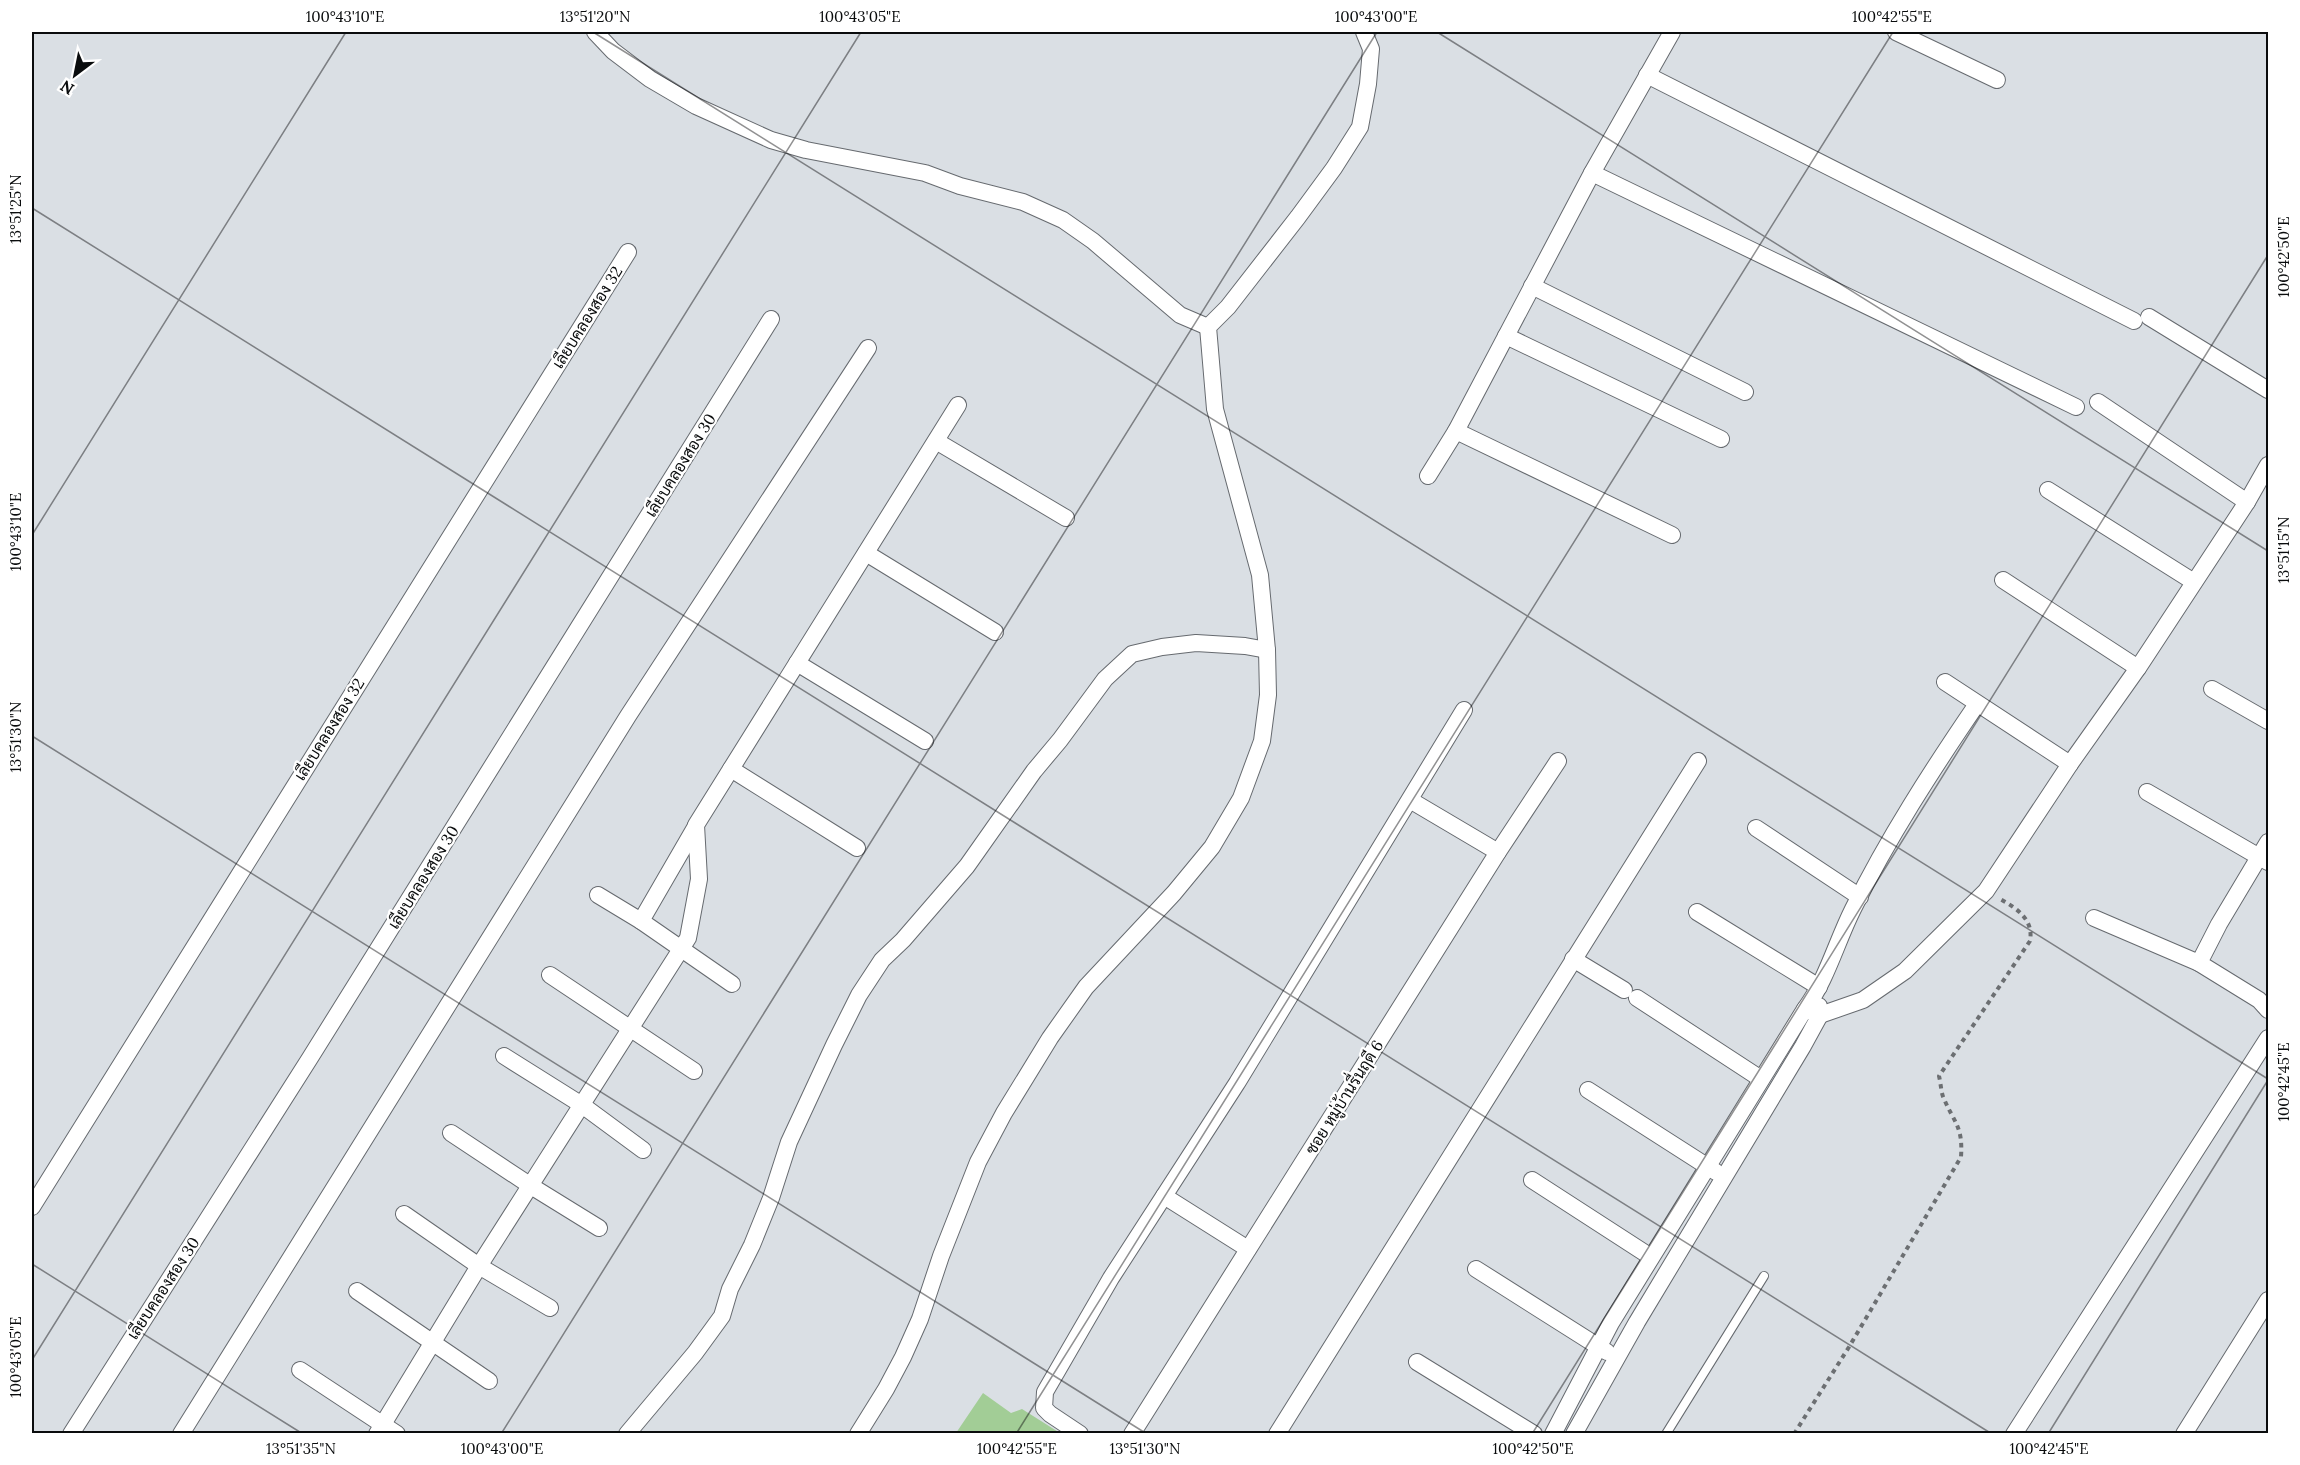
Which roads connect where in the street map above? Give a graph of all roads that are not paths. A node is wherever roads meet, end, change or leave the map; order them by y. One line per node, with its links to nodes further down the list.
1 (595, 32): 11 (street)
2 (1364, 32): 11 (street)
3 (1672, 32): 5 (street)
4 (1896, 32): 6 (street)
5 (1647, 75): 7 (street); 14 (street)
6 (1997, 80)
7 (1592, 173): 9 (street); 18 (street)
8 (628, 252): 80 (street, เลียบคลองสอง 32)
9 (1532, 286): 12 (street); 15 (street)
10 (771, 319): 98 (street, เลียบคลองสอง 30)
11 (1208, 327): 32 (street)
12 (1506, 336): 19 (street); 20 (street)
13 (868, 348): 99 (street)
14 (2268, 390)
15 (1745, 392)
16 (2098, 402): 25 (street)
17 (958, 405): 21 (street)
18 (2076, 407)
19 (1456, 431): 23 (street); 27 (street)
20 (1721, 439)
21 (936, 441): 26 (street); 28 (street)
22 (2268, 465): 25 (street)
23 (1428, 476)
24 (2048, 490): 30 (street)
25 (2247, 502): 30 (street)
26 (1065, 518)
27 (1672, 535)
28 (866, 553): 31 (street); 33 (street)
29 (2003, 579): 34 (street)
30 (2194, 582): 34 (street)
31 (995, 632)
32 (1267, 650): 101 (street); 102 (street)
33 (797, 663): 40 (street); 44 (street)
34 (2138, 668): 43 (street)
35 (1945, 682): 37 (street)
36 (2212, 689): 39 (street)
37 (1977, 704): 43 (street); 54 (street)
38 (1464, 710): 46 (street)
39 (2268, 722)
40 (925, 741)
41 (1558, 761): 51 (street, ซอย หมู่บ้านรื่นฤดี 6)
42 (1698, 761): 59 (street)
43 (2070, 764): 65 (street)
44 (731, 769): 47 (street); 50 (street)
45 (2147, 792): 52 (street)
46 (1410, 800): 51 (street); 79 (street)
47 (696, 825): 57 (street); 58 (street)
48 (1756, 828): 54 (street)
49 (2268, 842): 52 (street)
50 (857, 848)
51 (1498, 852): 83 (street, ซอย หมู่บ้านรื่นฤดี 6)
52 (2264, 860): 60 (street)
53 (598, 895): 57 (street)
54 (1860, 897): 63 (street)
55 (1697, 912): 63 (street)
56 (2094, 918): 60 (street)
57 (641, 921): 58 (street)
58 (681, 949): 62 (street); 66 (street)
59 (1573, 959): 70 (street); 105 (street)
60 (2199, 963): 64 (street)
61 (550, 975): 66 (street)
62 (732, 984)
63 (1818, 990): 65 (street)
64 (2268, 1010)
65 (1812, 1012): 70 (street); 76 (street)
66 (630, 1029): 69 (street); 72 (street)
67 (2268, 1038): 110 (street)
68 (504, 1056): 72 (street)
69 (694, 1071)
70 (1761, 1079): 75 (street)
71 (1588, 1090): 75 (street)
72 (582, 1105): 74 (street); 78 (street)
73 (451, 1133): 78 (street)
74 (643, 1150)
75 (1707, 1167): 76 (street); 84 (street)
76 (1725, 1178): 93 (street)
77 (1532, 1180): 84 (street)
78 (531, 1186): 82 (street); 85 (street)
79 (1164, 1196): 83 (street); 103 (street)
80 (32, 1207)
81 (404, 1214): 85 (street)
82 (599, 1228)
83 (1248, 1249): 104 (street, ซอย หมู่บ้านรื่นฤดี 6)
84 (1651, 1257): 92 (street)
85 (479, 1266): 90 (street); 91 (street)
86 (1476, 1269): 92 (street)
87 (1764, 1276): 109 (lane)
88 (357, 1291): 91 (street)
89 (2268, 1300): 111 (street)
90 (550, 1308)
91 (432, 1344): 96 (street); 97 (street)
92 (1598, 1347): 93 (street); 107 (street)
93 (1616, 1358): 108 (street)
94 (1417, 1362): 106 (street)
95 (300, 1370): 97 (street)
96 (489, 1381)
97 (379, 1429): 100 (street)
98 (71, 1434)
99 (181, 1434)
100 (397, 1434)
101 (627, 1434)
102 (858, 1434)
103 (1080, 1434)
104 (1132, 1434)
105 (1276, 1434)
106 (1534, 1434)
107 (1553, 1434)
108 (1574, 1434)
109 (1666, 1434)
110 (2014, 1434)
111 (2184, 1434)

